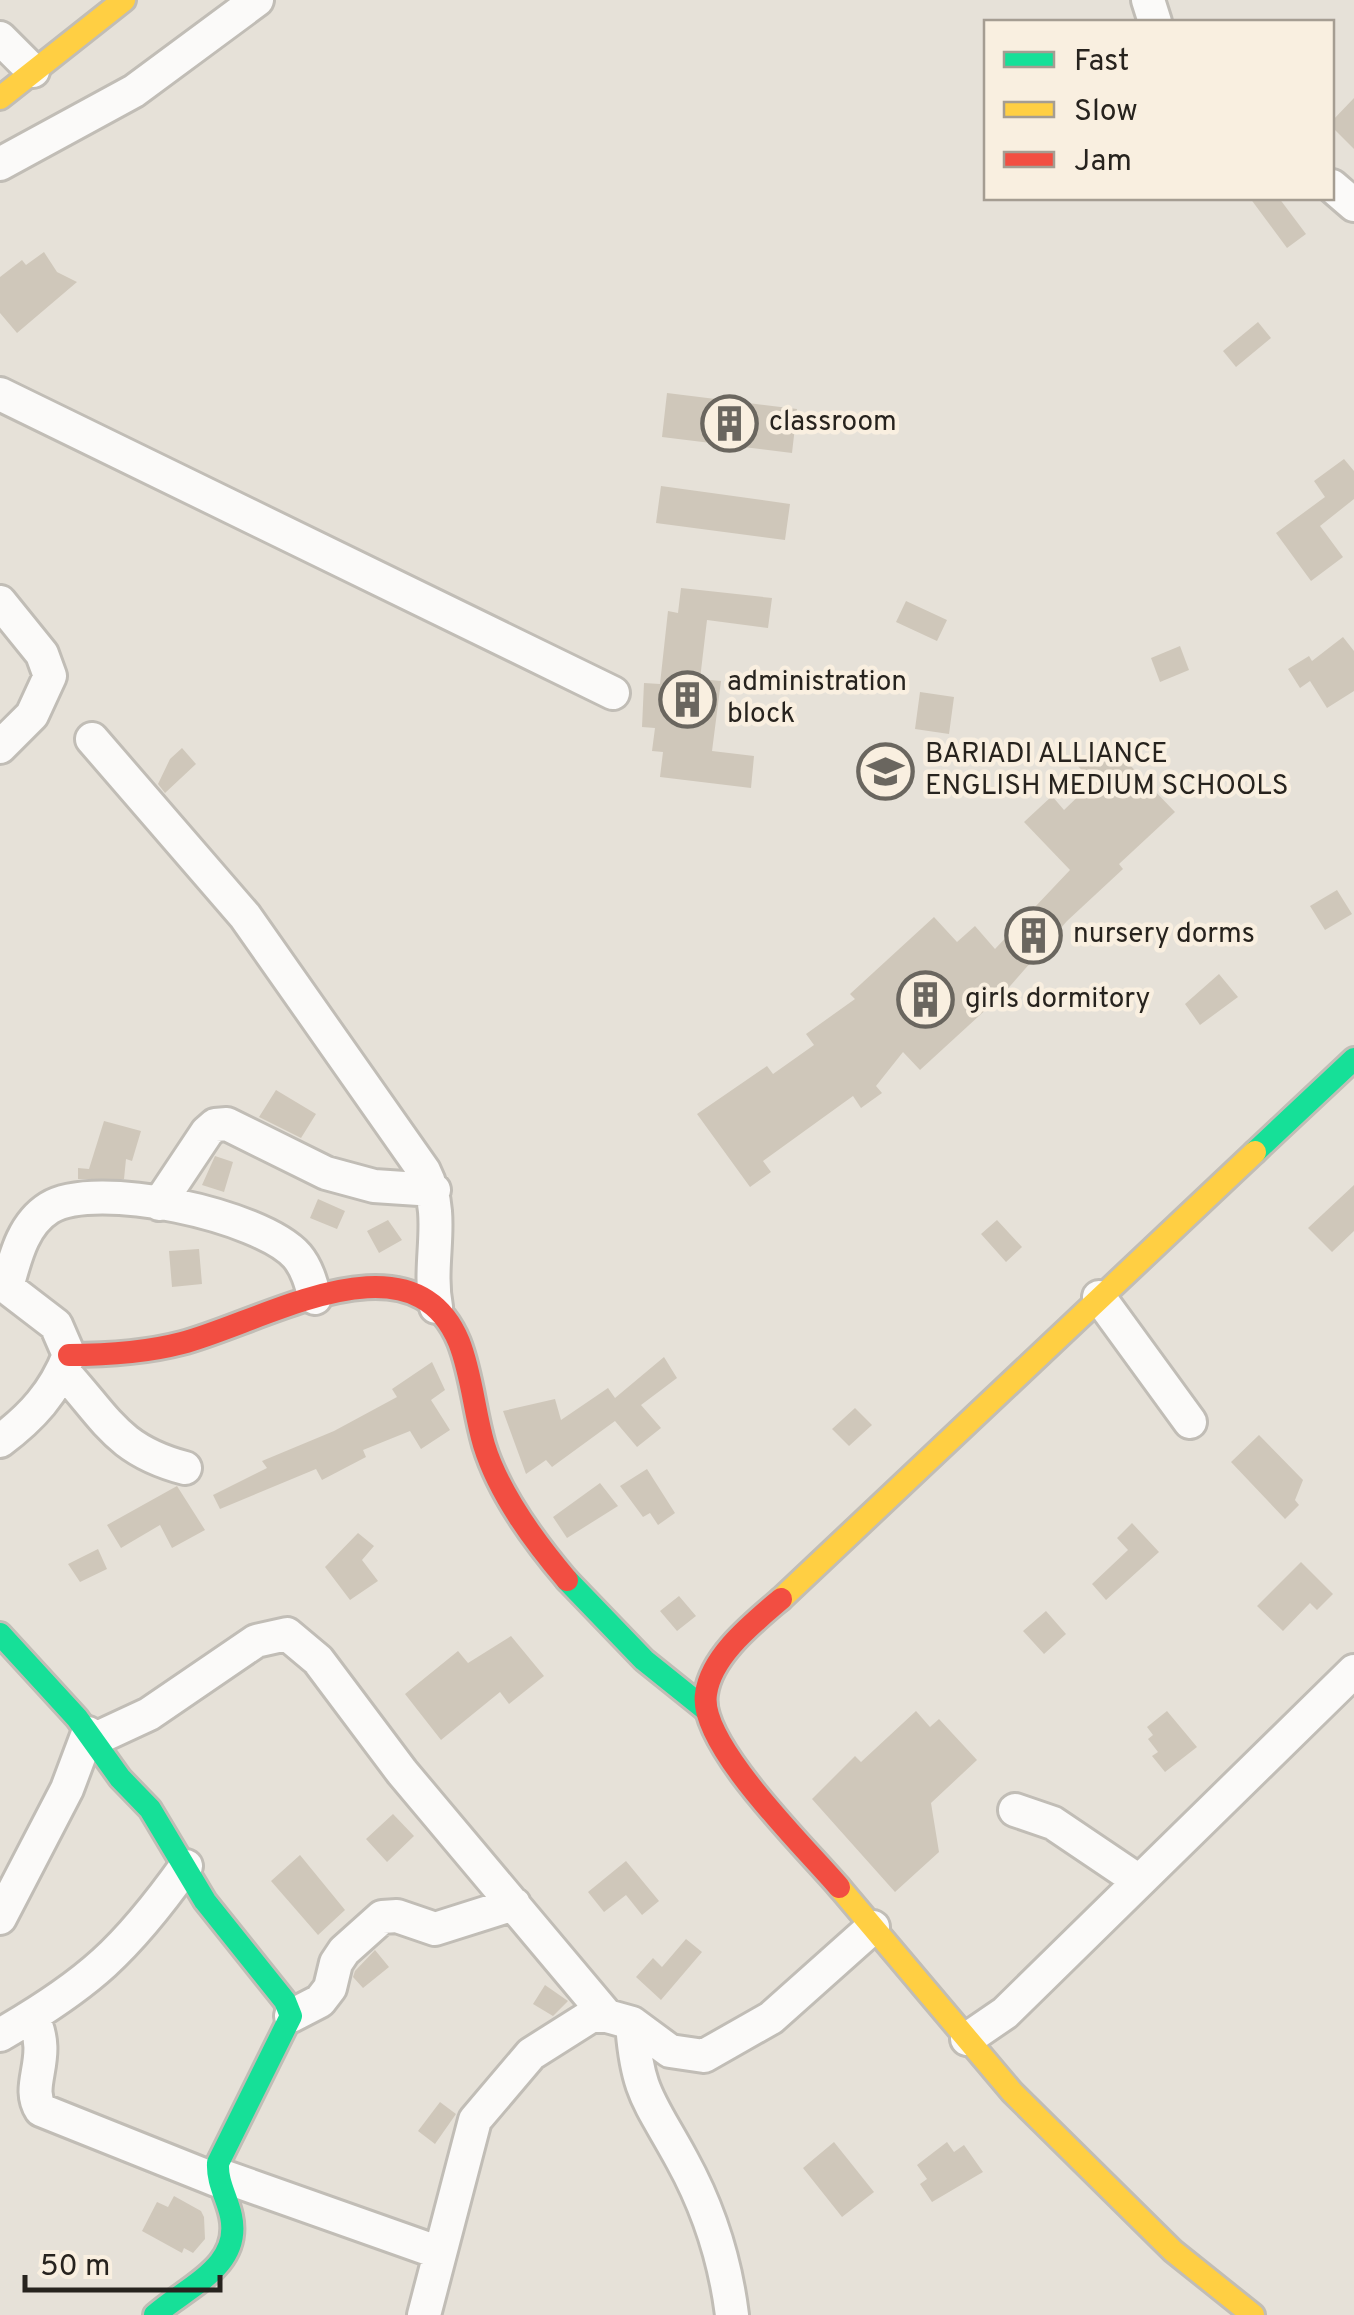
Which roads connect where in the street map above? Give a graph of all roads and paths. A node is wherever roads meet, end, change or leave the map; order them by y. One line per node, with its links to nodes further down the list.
1 (124, 0): 4 (main road)
2 (257, 0): 6 (street)
3 (0, 38): 4 (street)
4 (34, 72): 5 (main road)
5 (0, 98)
6 (0, 164)
7 (1334, 188): 8 (street)
8 (1354, 204)
9 (0, 394): 11 (street)
10 (0, 602): 13 (street)
11 (613, 693)
12 (92, 738): 15 (street)
13 (0, 747)
14 (1354, 1058): 18 (main road)
15 (434, 1190): 16 (street); 20 (street)
16 (160, 1204): 17 (street); 19 (street)
17 (4, 1285): 21 (street)
18 (1099, 1297): 22 (street); 28 (main road)
19 (315, 1298): 20 (main road); 21 (main road)
20 (436, 1307): 28 (main road)
21 (66, 1363): 23 (street); 24 (street)
22 (1190, 1422)
23 (0, 1441)
24 (185, 1468)
25 (0, 1634): 29 (main road)
26 (1354, 1671): 27 (street)
27 (1338, 1704): 32 (street)
28 (705, 1709): 35 (main road)
29 (90, 1736): 31 (main road); 33 (street); 34 (street)
30 (1015, 1810): 32 (street)
31 (186, 1866): 36 (street); 37 (main road)
32 (1136, 1879): 40 (street)
33 (514, 1904): 37 (street); 38 (street)
34 (0, 1918)
35 (873, 1928): 38 (street); 40 (main road)
36 (32, 2016): 39 (street); 41 (street)
37 (291, 2016): 41 (main road)
38 (619, 2019): 42 (street); 45 (street)
39 (0, 2034)
40 (967, 2039): 46 (main road)
41 (217, 2177): 42 (street); 43 (main road)
42 (440, 2253): 44 (street)
43 (155, 2315)
44 (424, 2315)
45 (732, 2315)
46 (1253, 2315)

